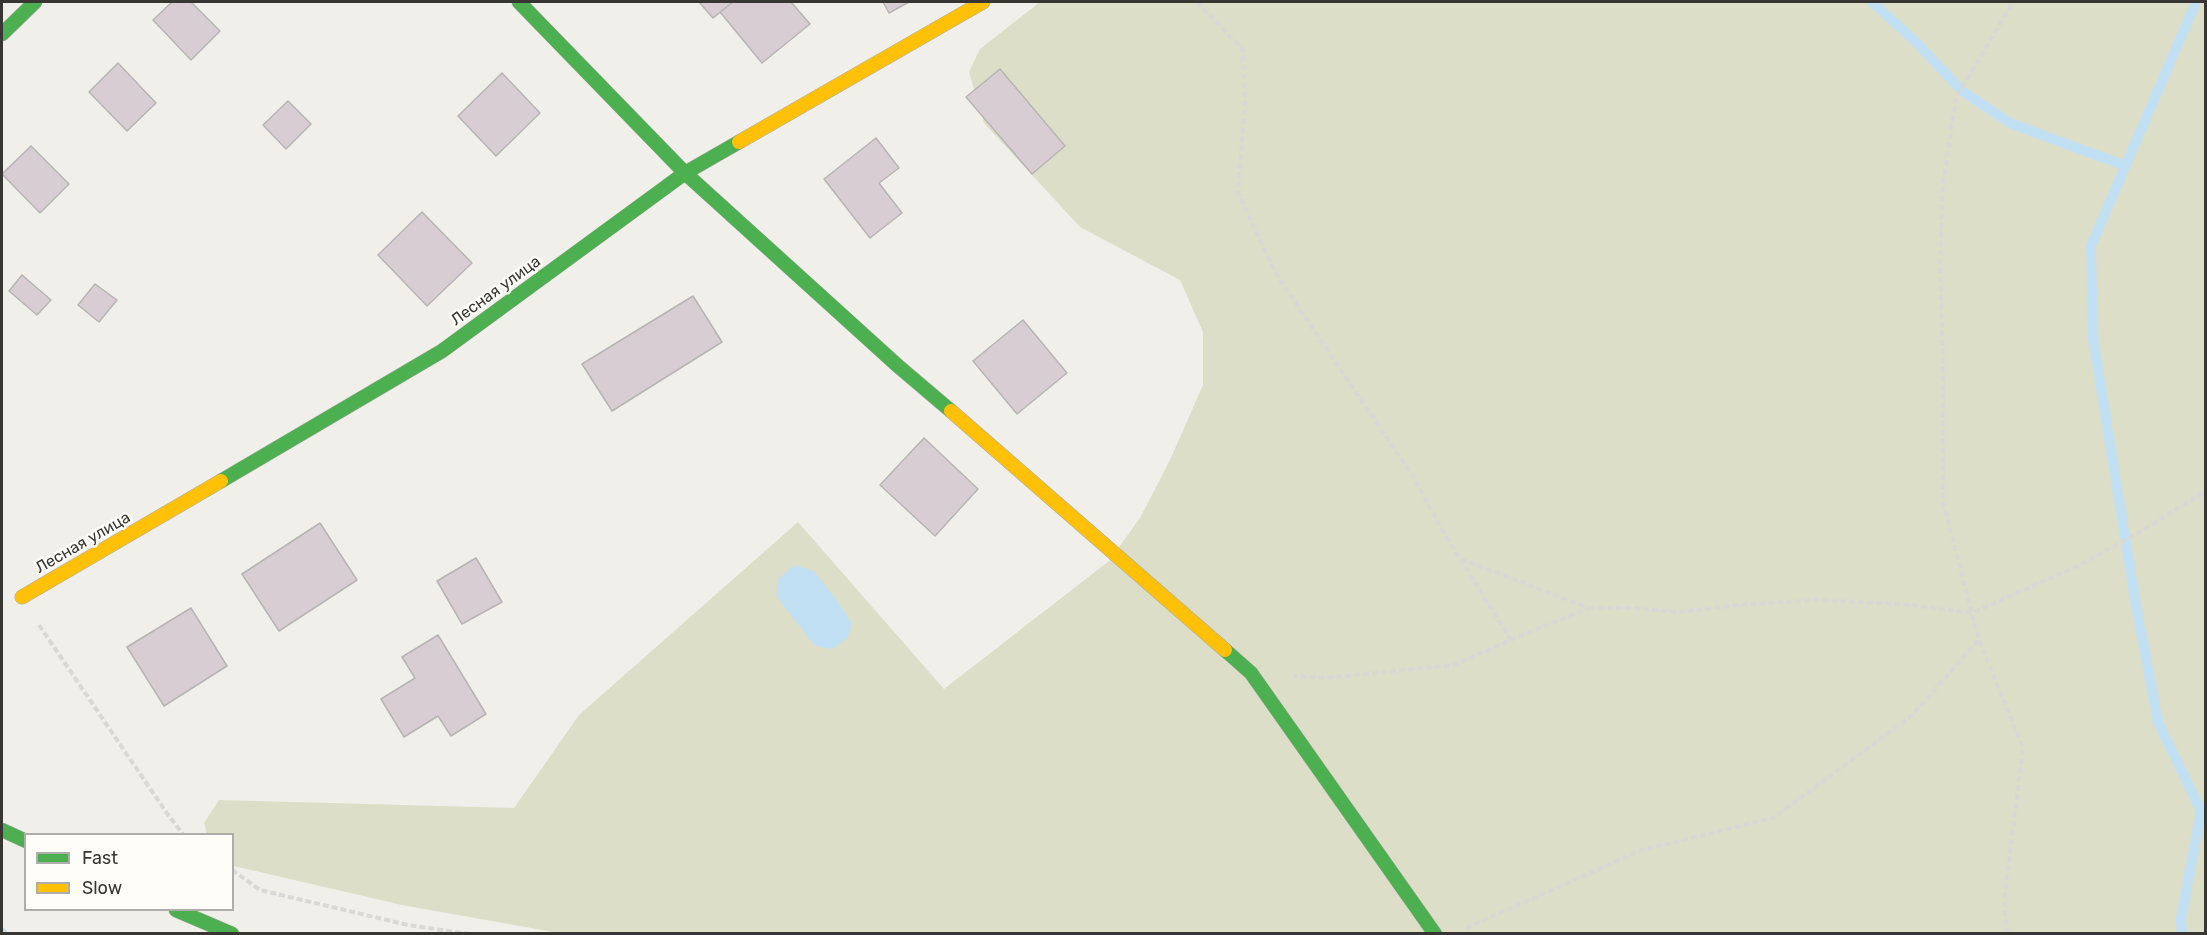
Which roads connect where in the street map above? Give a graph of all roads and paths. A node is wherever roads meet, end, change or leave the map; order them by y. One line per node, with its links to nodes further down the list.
1 (35, 2): 6 (street)
2 (519, 2): 7 (street)
3 (983, 2): 7 (street, Лесная улица)
4 (1197, 2): 9 (path)
5 (2013, 2): 12 (path)
6 (2, 34)
7 (685, 173): 10 (street, Лесная улица); 24 (street)
8 (2205, 494): 12 (path)
9 (1461, 559): 11 (path); 13 (path)
10 (22, 597): 17 (path)
11 (1589, 608): 12 (path); 13 (path)
12 (1972, 613): 14 (path)
13 (1511, 640): 15 (path)
14 (1979, 640): 21 (path); 25 (path)
15 (1293, 676)
16 (2, 830): 18 (street)
17 (182, 833)
18 (24, 840)
19 (234, 871): 23 (path)
20 (181, 911): 22 (street)
21 (1465, 929)
22 (232, 933)
23 (469, 933)
24 (1435, 933)
25 (2007, 933)

